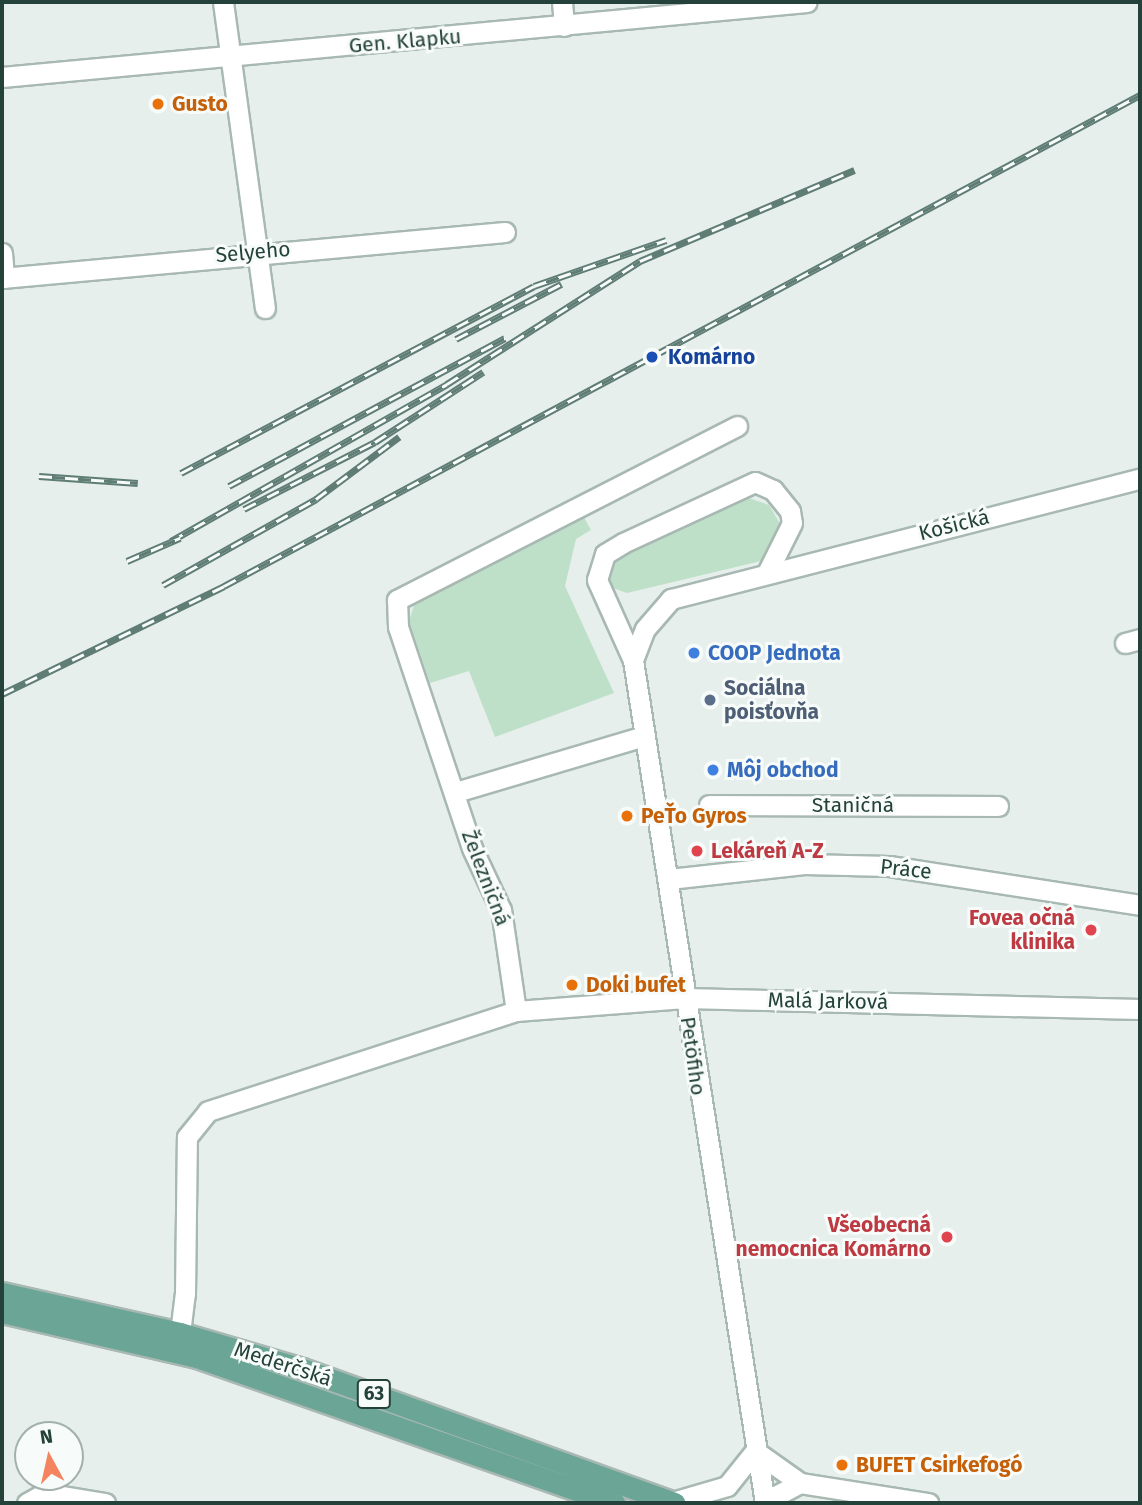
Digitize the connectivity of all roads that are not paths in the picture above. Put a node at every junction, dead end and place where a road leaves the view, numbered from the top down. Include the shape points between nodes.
1 (223, 2) edge
2 (562, 2) edge
3 (807, 2) edge
4 (757, 4) edge
5 (564, 26) junction
6 (231, 56) junction
7 (2, 77) edge
8 (505, 232) dead end
9 (255, 251) junction
10 (2, 253) edge
11 (3, 278) edge
12 (265, 307) dead end
13 (737, 426) dead end
14 (1140, 480) edge
15 (768, 571) junction
16 (633, 660) junction
17 (644, 736) junction
18 (456, 792) junction
19 (709, 805) dead end
20 (998, 806) dead end
21 (669, 879) junction
22 (1140, 905) edge
23 (685, 998) junction
24 (1140, 1009) edge
25 (516, 1011) junction
26 (2, 1293) edge
27 (2, 1312) edge
28 (180, 1333) junction
29 (154, 1345) junction
30 (755, 1451) junction
31 (800, 1483) junction
32 (765, 1502) edge
33 (27, 1503) edge
34 (105, 1503) edge
35 (614, 1503) edge
36 (674, 1503) edge
37 (928, 1503) edge

1 - 6 street
2 - 5 street
3 - 4 street, Gen. Klapku
4 - 5 street, Gen. Klapku
5 - 6 street, Gen. Klapku
6 - 7 street, Gen. Klapku
6 - 9 street
8 - 9 street, Selyeho
9 - 11 street, Selyeho
9 - 12 street
10 - 11 street
13 - 18 street, Železničná via 397,600 398,627
14 - 15 street, Košická
15 - 16 street via 671,599 645,629
15 - 16 street, Petöfiho via 792,523 773,490 755,482 736,487 605,554 597,580
16 - 17 street, Petöfiho
17 - 18 street
17 - 21 street, Petöfiho
18 - 25 street, Železničná via 510,944
19 - 20 street, Staničná
21 - 22 street, Práce via 804,864 889,866
21 - 23 street, Petöfiho
23 - 24 street, Malá Jarková
23 - 25 street, Malá Jarková
23 - 30 street, Petöfiho
25 - 28 street via 208,1111 187,1137
26 - 28 main road, Mederčská / 63
27 - 29 main road, Mederčská / 63
28 - 29 street
28 - 36 main road, Mederčská / 63 via 327,1378
29 - 35 main road, Mederčská / 63
30 - 31 street
30 - 32 street, Petöfiho
30 - 36 street via 727,1486
31 - 32 street
31 - 37 street
33 - 34 street via 45,1493

